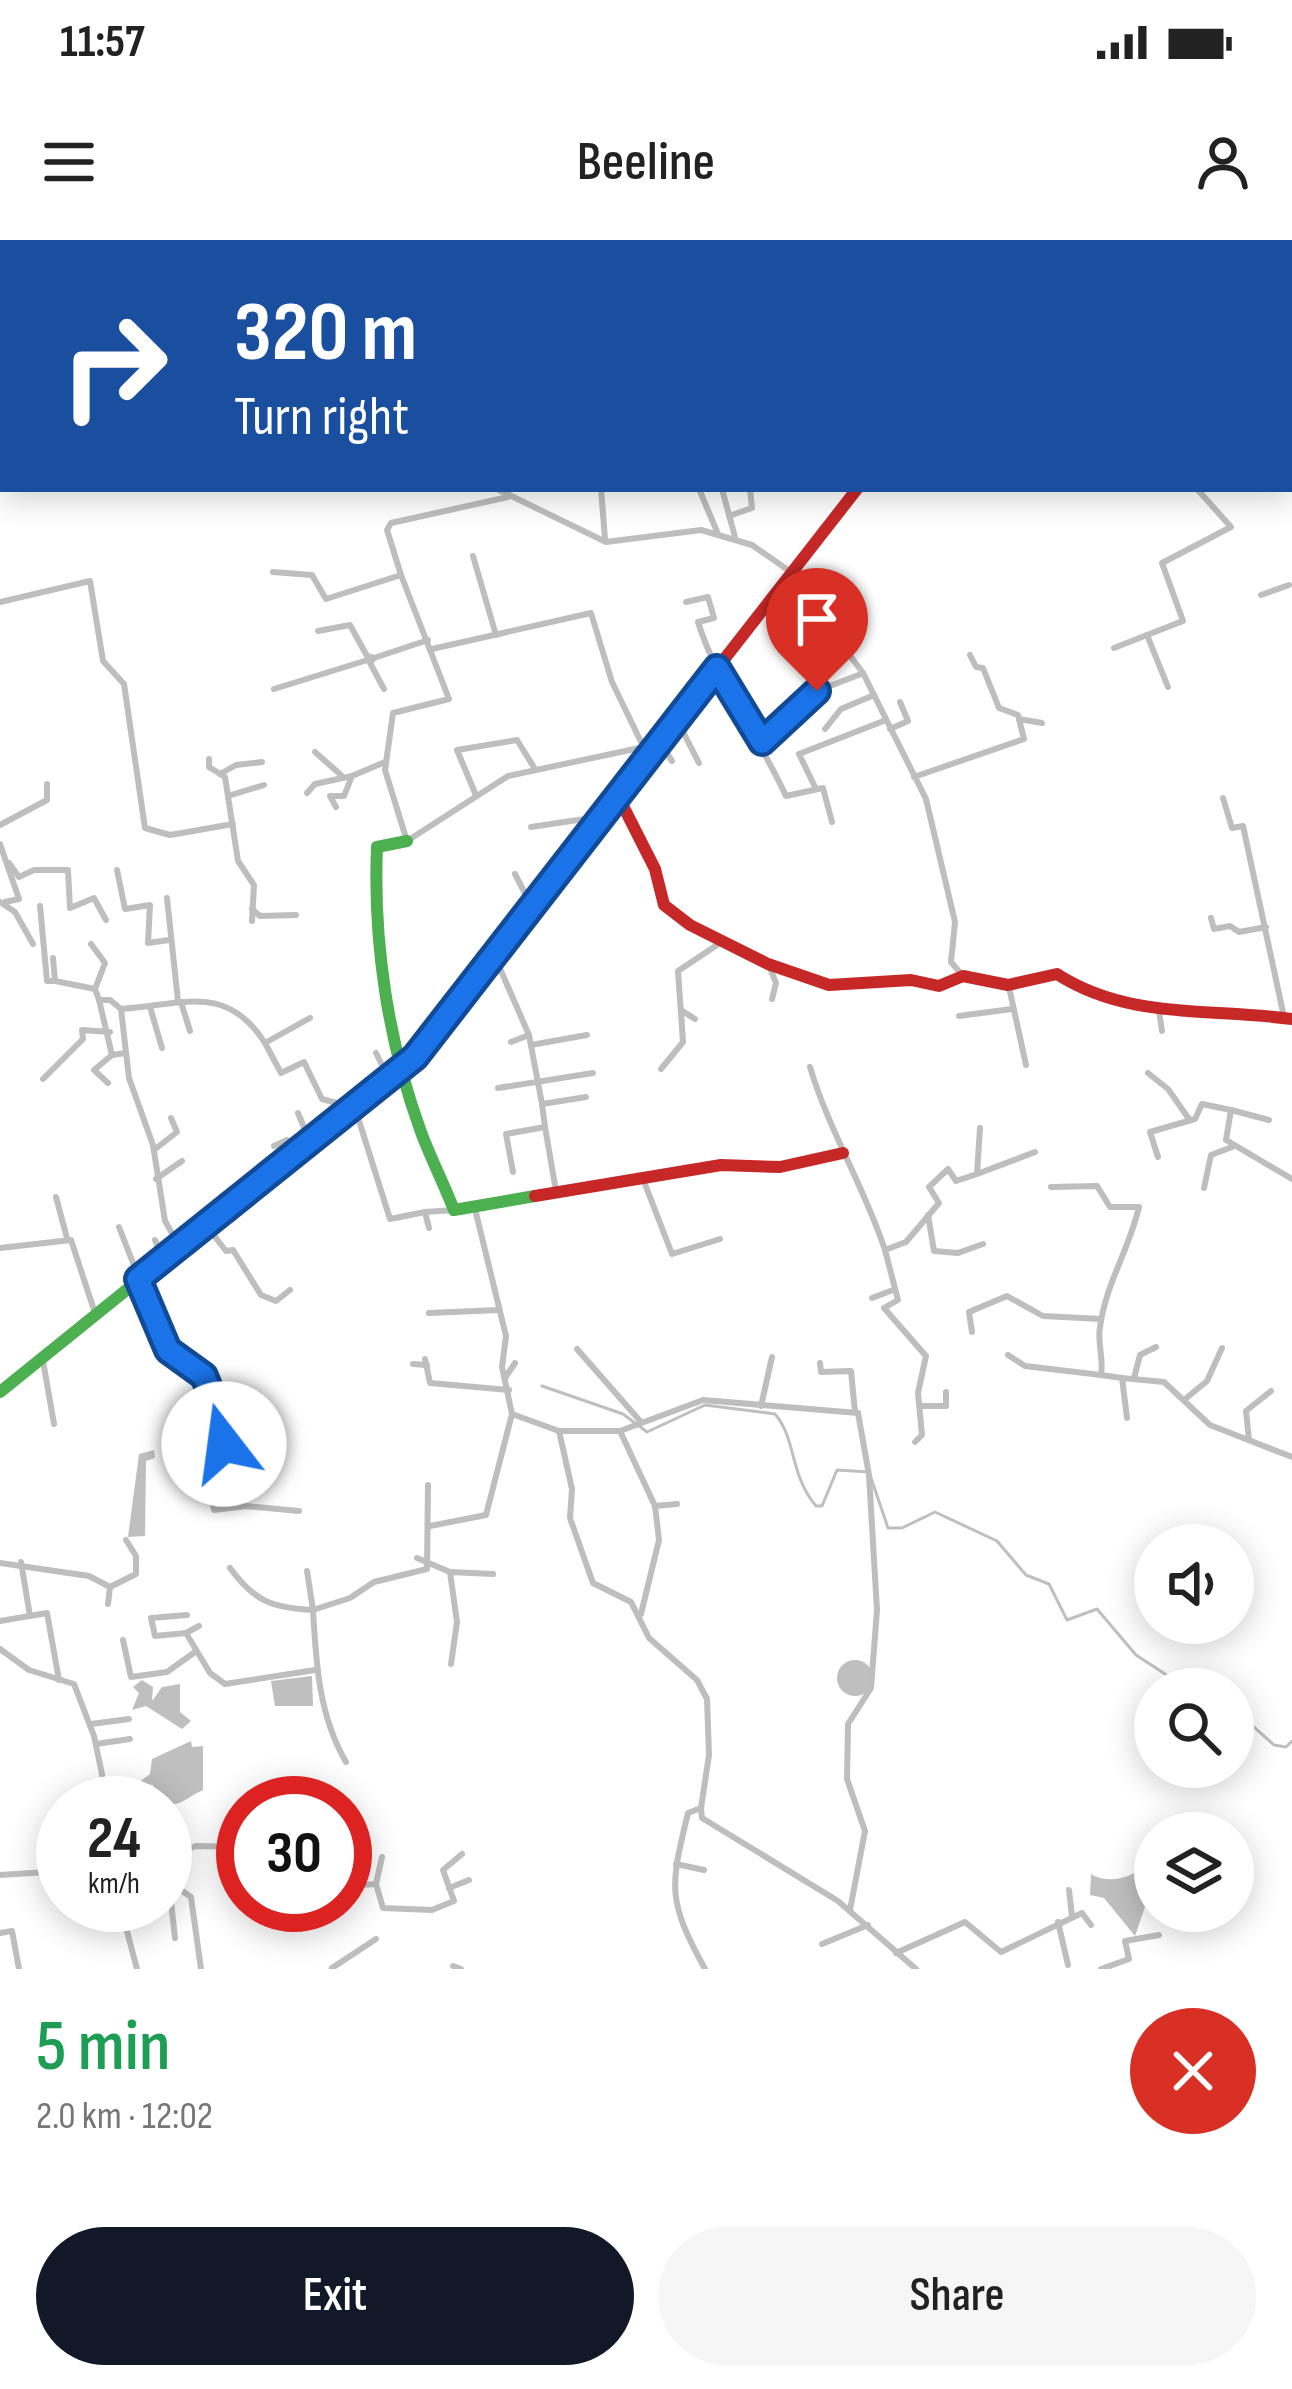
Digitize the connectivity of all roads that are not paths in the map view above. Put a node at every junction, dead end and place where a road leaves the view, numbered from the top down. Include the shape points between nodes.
1 (881, 240) edge
2 (893, 240) edge
3 (503, 492) edge
4 (601, 492) edge
5 (700, 492) edge
6 (723, 492) edge
7 (750, 492) edge
8 (851, 492) edge
9 (1200, 492) edge
10 (511, 496) junction
11 (729, 516) junction
12 (718, 534) junction
13 (734, 537) junction
14 (606, 542) junction
15 (472, 556) dead end
16 (273, 572) dead end
17 (790, 572) junction
18 (401, 575) junction
19 (1289, 585) edge
20 (1262, 595) dead end
21 (773, 597) junction
22 (0, 602) edge
23 (686, 602) dead end
24 (318, 632) dead end
25 (496, 634) junction
26 (1147, 635) junction
27 (428, 640) junction
28 (1114, 648) dead end
29 (432, 649) junction
30 (970, 655) dead end
31 (374, 658) junction
32 (717, 668) junction
33 (863, 674) junction
34 (1168, 687) dead end
35 (274, 689) dead end
36 (384, 689) dead end
37 (874, 694) junction
38 (900, 702) dead end
39 (1019, 718) junction
40 (676, 719) junction
41 (886, 720) junction
42 (1042, 723) dead end
43 (825, 729) dead end
44 (890, 729) junction
45 (762, 742) junction
46 (651, 746) junction
47 (315, 752) dead end
48 (208, 759) dead end
49 (672, 761) dead end
50 (262, 762) dead end
51 (385, 762) junction
52 (699, 763) dead end
53 (535, 769) junction
54 (220, 774) junction
55 (340, 775) junction
56 (352, 776) junction
57 (914, 777) junction
58 (47, 784) dead end
59 (264, 785) dead end
60 (816, 789) junction
61 (308, 793) dead end
62 (475, 793) junction
63 (617, 794) junction
64 (228, 796) junction
65 (1223, 798) dead end
66 (335, 807) dead end
67 (599, 818) junction
68 (832, 822) dead end
69 (233, 824) junction
70 (0, 825) edge
71 (531, 827) dead end
72 (407, 841) junction
73 (0, 844) edge
74 (118, 870) dead end
75 (515, 874) dead end
76 (167, 898) dead end
77 (2, 902) edge
78 (40, 906) dead end
79 (531, 906) junction
80 (252, 909) junction
81 (296, 915) dead end
82 (1211, 918) dead end
83 (252, 921) dead end
84 (1266, 927) junction
85 (169, 940) junction
86 (723, 941) junction
87 (148, 943) junction
88 (33, 944) junction
89 (91, 944) dead end
90 (152, 953) dead end
91 (494, 955) junction
92 (53, 958) dead end
93 (768, 963) junction
94 (963, 976) junction
95 (55, 981) junction
96 (1008, 985) junction
97 (95, 988) junction
98 (772, 999) dead end
99 (99, 1000) junction
100 (179, 1002) junction
101 (1159, 1006) junction
102 (150, 1007) junction
103 (121, 1009) junction
104 (1012, 1009) junction
105 (681, 1010) junction
106 (959, 1016) dead end
107 (310, 1018) dead end
108 (1288, 1018) edge
109 (695, 1019) dead end
110 (190, 1031) dead end
111 (1162, 1031) dead end
112 (110, 1032) junction
113 (587, 1035) dead end
114 (530, 1040) junction
115 (511, 1042) dead end
116 (265, 1043) junction
117 (162, 1048) dead end
118 (126, 1053) junction
119 (376, 1053) dead end
120 (112, 1055) junction
121 (810, 1066) dead end
122 (1026, 1066) dead end
123 (661, 1069) dead end
124 (593, 1073) dead end
125 (1148, 1073) dead end
126 (395, 1074) junction
127 (43, 1079) dead end
128 (108, 1082) dead end
129 (538, 1083) junction
130 (498, 1088) dead end
131 (586, 1097) dead end
132 (542, 1104) junction
133 (355, 1108) junction
134 (1232, 1110) junction
135 (298, 1113) dead end
136 (171, 1118) dead end
137 (1189, 1120) junction
138 (1269, 1120) dead end
139 (545, 1127) junction
140 (980, 1128) dead end
141 (311, 1144) junction
142 (274, 1146) dead end
143 (1232, 1147) junction
144 (154, 1150) junction
145 (843, 1153) junction
146 (1035, 1153) dead end
147 (298, 1155) junction
148 (1158, 1157) dead end
149 (182, 1161) dead end
150 (513, 1172) dead end
151 (977, 1174) junction
152 (156, 1179) junction
153 (644, 1179) junction
154 (1292, 1179) edge
155 (1051, 1187) dead end
156 (1204, 1188) dead end
157 (556, 1191) junction
158 (56, 1197) dead end
159 (475, 1209) junction
160 (454, 1210) junction
161 (425, 1212) junction
162 (928, 1215) junction
163 (209, 1224) junction
164 (119, 1227) dead end
165 (429, 1228) dead end
166 (67, 1238) junction
167 (720, 1238) dead end
168 (155, 1240) dead end
169 (983, 1244) dead end
170 (180, 1246) junction
171 (0, 1248) edge
172 (885, 1250) junction
173 (163, 1259) junction
174 (138, 1279) junction
175 (290, 1290) dead end
176 (893, 1290) junction
177 (872, 1298) dead end
178 (499, 1310) junction
179 (429, 1313) dead end
180 (95, 1314) junction
181 (1101, 1319) junction
182 (972, 1332) dead end
183 (1156, 1347) dead end
184 (1222, 1348) dead end
185 (577, 1349) dead end
186 (1008, 1355) dead end
187 (772, 1357) dead end
188 (43, 1361) junction
189 (515, 1363) dead end
190 (820, 1363) dead end
191 (413, 1364) dead end
192 (1102, 1375) junction
193 (505, 1378) junction
194 (1122, 1378) junction
195 (1134, 1378) junction
196 (509, 1390) junction
197 (1271, 1391) dead end
198 (0, 1392) edge
199 (946, 1392) dead end
200 (1184, 1400) junction
201 (216, 1405) junction
202 (760, 1406) junction
203 (923, 1406) junction
204 (858, 1413) junction
205 (512, 1414) junction
206 (251, 1416) dead end
207 (1127, 1418) dead end
208 (642, 1423) junction
209 (54, 1424) dead end
210 (223, 1429) junction
211 (559, 1431) junction
212 (620, 1431) junction
213 (1249, 1440) junction
214 (915, 1442) dead end
215 (1292, 1457) edge
216 (207, 1458) junction
217 (178, 1463) dead end
218 (428, 1485) dead end
219 (677, 1504) dead end
220 (656, 1506) junction
221 (299, 1511) dead end
222 (430, 1526) junction
223 (126, 1540) dead end
224 (417, 1558) dead end
225 (429, 1561) junction
226 (22, 1562) junction
227 (0, 1563) edge
228 (230, 1568) dead end
229 (307, 1571) dead end
230 (450, 1572) junction
231 (493, 1574) dead end
232 (110, 1587) junction
233 (108, 1604) dead end
234 (313, 1610) junction
235 (641, 1614) junction
236 (187, 1615) dead end
237 (30, 1616) junction
238 (0, 1621) edge
239 (200, 1626) dead end
240 (185, 1634) junction
241 (123, 1640) dead end
242 (0, 1649) edge
243 (195, 1652) junction
244 (4, 1659) edge
245 (451, 1664) dead end
246 (315, 1670) junction
247 (59, 1681) junction
248 (129, 1719) dead end
249 (90, 1725) junction
250 (130, 1739) dead end
251 (96, 1744) junction
252 (346, 1762) dead end
253 (103, 1776) edge
254 (701, 1808) junction
255 (462, 1854) dead end
256 (382, 1858) dead end
257 (676, 1864) junction
258 (704, 1870) dead end
259 (36, 1872) edge
260 (0, 1875) edge
261 (469, 1880) dead end
262 (372, 1883) edge
263 (376, 1883) junction
264 (449, 1888) junction
265 (1069, 1890) dead end
266 (192, 1904) edge
267 (850, 1910) junction
268 (1072, 1917) junction
269 (1058, 1922) junction
270 (869, 1925) junction
271 (1091, 1925) dead end
272 (127, 1932) edge
273 (174, 1932) edge
274 (0, 1933) edge
275 (1159, 1935) dead end
276 (175, 1938) dead end
277 (376, 1940) dead end
278 (822, 1944) dead end
279 (896, 1953) junction
280 (1068, 1965) dead end
281 (137, 1968) edge
282 (19, 1969) edge
283 (124, 1969) edge
284 (202, 1969) edge
285 (331, 1969) edge
286 (705, 1969) edge
287 (916, 1969) edge
288 (1101, 1969) edge

1 - 2 street
3 - 10 street
4 - 14 street
5 - 12 street
6 - 11 street
7 - 11 street via 752,508
8 - 17 main road
9 - 26 street via 1231,527 1162,562 1183,621
10 - 14 street
10 - 18 street via 391,523
11 - 13 street
12 - 13 street
12 - 14 street
13 - 17 street
15 - 25 street
16 - 18 street via 312,575 326,599
17 - 21 main road
18 - 27 street
19 - 20 street
21 - 32 main road
21 - 33 street via 779,622 794,633 834,634
22 - 69 street via 89,581 103,661 124,684 145,828 170,836
23 - 32 street via 707,597 714,618 698,622
24 - 31 street via 350,625
25 - 29 street
25 - 46 street via 591,613 612,682
26 - 28 street
26 - 34 street
27 - 29 street
27 - 31 street
29 - 51 street via 449,699 395,710
30 - 39 street via 999,708
31 - 35 street
31 - 36 street
32 - 40 main road
32 - 45 street
33 - 37 street
33 - 45 street via 817,691
37 - 41 street
37 - 43 street via 841,709
38 - 44 street via 908,722
39 - 42 street
39 - 57 street via 1024,739
40 - 46 main road
40 - 52 street
41 - 44 street
41 - 60 street via 799,754
44 - 57 street
45 - 60 street via 786,796
46 - 49 street
46 - 53 street
46 - 63 main road
47 - 55 street
48 - 54 street
50 - 54 street
51 - 56 street
51 - 72 street
53 - 62 street
53 - 62 street via 518,740 457,750
54 - 64 street
55 - 56 street
55 - 61 street
56 - 66 street via 344,796 330,796
57 - 94 street via 942,854 955,922 951,962
58 - 70 street via 47,800
59 - 64 street
60 - 68 street via 823,788
62 - 72 street
63 - 67 main road
63 - 86 main road via 663,904 677,920
64 - 69 street
65 - 84 street via 1232,828 1243,826
67 - 71 street
67 - 79 main road
69 - 80 street via 238,861 254,885
72 - 126 main road via 377,847 374,893
73 - 77 street via 19,899
74 - 87 street via 125,908 150,905
75 - 79 street
76 - 85 street
77 - 88 street
78 - 88 street
79 - 91 main road
80 - 81 street
80 - 83 street
82 - 84 street via 1214,929
84 - 108 street
85 - 87 street
85 - 100 street
86 - 93 main road
86 - 105 street via 678,971
87 - 90 street
88 - 95 street via 47,981
89 - 97 street via 105,963
91 - 114 street
91 - 126 main road
92 - 95 street
93 - 94 main road via 828,985 912,976 939,986
93 - 98 street
94 - 96 main road
95 - 97 street
96 - 101 main road via 1057,974 1096,998
96 - 104 street
97 - 99 street
99 - 103 street
99 - 112 street
100 - 102 street
100 - 110 street
100 - 116 street via 219,1000 251,1021
101 - 108 main road
101 - 111 street
102 - 103 street
102 - 117 street
103 - 118 street
104 - 106 street
104 - 122 street
105 - 109 street
105 - 123 street via 683,1042
107 - 116 street
112 - 120 street
112 - 127 street via 82,1030 83,1039
113 - 114 street
114 - 115 street
114 - 129 street
116 - 133 street via 281,1072 304,1062 322,1099
118 - 120 street
118 - 144 street
119 - 126 street
120 - 128 street via 94,1070
121 - 145 street
124 - 129 street
125 - 137 street
126 - 133 main road
126 - 160 main road
129 - 130 street
129 - 132 street
131 - 132 street
132 - 139 street
133 - 141 main road
133 - 161 street via 390,1219
134 - 137 street via 1202,1103
134 - 138 street
134 - 143 street
135 - 141 street
136 - 144 street via 177,1132
137 - 148 street via 1150,1132
139 - 150 street via 506,1134
139 - 157 street
140 - 151 street
141 - 147 main road
142 - 147 street via 287,1140
143 - 154 street
143 - 156 street via 1211,1155
144 - 152 street
145 - 153 main road
145 - 172 street via 864,1185
146 - 151 street
147 - 163 main road
149 - 152 street
151 - 162 street via 956,1181 948,1169 929,1187 939,1203
152 - 170 street
153 - 157 main road
153 - 167 street via 672,1254
155 - 181 street via 1097,1186 1110,1207 1139,1207
157 - 159 main road
158 - 166 street
159 - 160 main road
159 - 178 street
160 - 161 street
161 - 165 street
162 - 169 street via 934,1251
162 - 172 street via 906,1242
163 - 170 main road
163 - 175 street via 261,1295 276,1301
164 - 174 street
166 - 171 street
166 - 180 street
168 - 173 street
170 - 173 main road
172 - 176 street
173 - 174 main road
174 - 180 main road
174 - 201 street via 164,1345 195,1365
176 - 177 street
176 - 203 street via 898,1300 884,1308 926,1356
178 - 179 street
178 - 193 street
180 - 188 main road
181 - 182 street via 1043,1316 1006,1297 969,1312
181 - 192 street
183 - 195 street via 1140,1355
184 - 200 street via 1208,1381
185 - 208 street
186 - 192 street via 1025,1366
187 - 202 street
188 - 198 main road
188 - 209 street
189 - 193 street
190 - 204 street via 821,1372 851,1371 850,1410
191 - 196 street via 426,1362 428,1386
192 - 194 street
193 - 196 street
194 - 195 street
194 - 207 street
195 - 200 street via 1164,1382
196 - 205 street
197 - 213 street via 1246,1411
199 - 203 street via 946,1406
200 - 213 street via 1210,1425
201 - 210 street
201 - 216 street via 189,1412
202 - 204 street
202 - 208 street via 703,1400
203 - 214 street
204 - 267 street via 877,1610 871,1688 848,1724 847,1779 866,1831
205 - 211 street
205 - 222 street via 486,1515
206 - 210 street
208 - 212 street
210 - 216 street via 224,1449
211 - 212 street
211 - 235 street via 570,1518 593,1583
212 - 220 street
213 - 215 street
216 - 217 street
216 - 221 street via 214,1510
218 - 222 street
219 - 220 street
220 - 235 street via 658,1540
222 - 225 street
223 - 232 street via 136,1574
224 - 225 street
225 - 230 street
225 - 234 street via 428,1569
226 - 227 street
226 - 232 street
226 - 237 street
228 - 234 street via 250,1597
229 - 234 street
230 - 231 street
230 - 245 street via 457,1622
232 - 233 street
234 - 246 street
235 - 254 street via 649,1638 707,1699
236 - 240 street via 151,1618 155,1636
237 - 238 street
237 - 247 street via 47,1613
239 - 240 street
240 - 243 street
241 - 243 street via 131,1677 167,1672
242 - 244 street
243 - 246 street via 225,1684
244 - 247 street
246 - 252 street
247 - 249 street via 74,1684
248 - 249 street
249 - 251 street
250 - 251 street
251 - 253 street
254 - 257 street via 688,1813
254 - 267 street via 702,1818
255 - 264 street via 443,1870
256 - 263 street
257 - 258 street
257 - 286 street via 671,1884 682,1925
259 - 260 street
261 - 264 street
262 - 263 street
263 - 264 street via 383,1908 432,1910 454,1901
265 - 268 street
266 - 284 street
267 - 270 street
268 - 269 street
268 - 271 street via 1082,1913
269 - 279 street via 1001,1952 964,1922
269 - 280 street
270 - 278 street
270 - 279 street
272 - 281 street
273 - 276 street
274 - 282 street via 12,1931
275 - 288 street via 1125,1941 1129,1959
277 - 285 street
279 - 287 street
281 - 283 street

